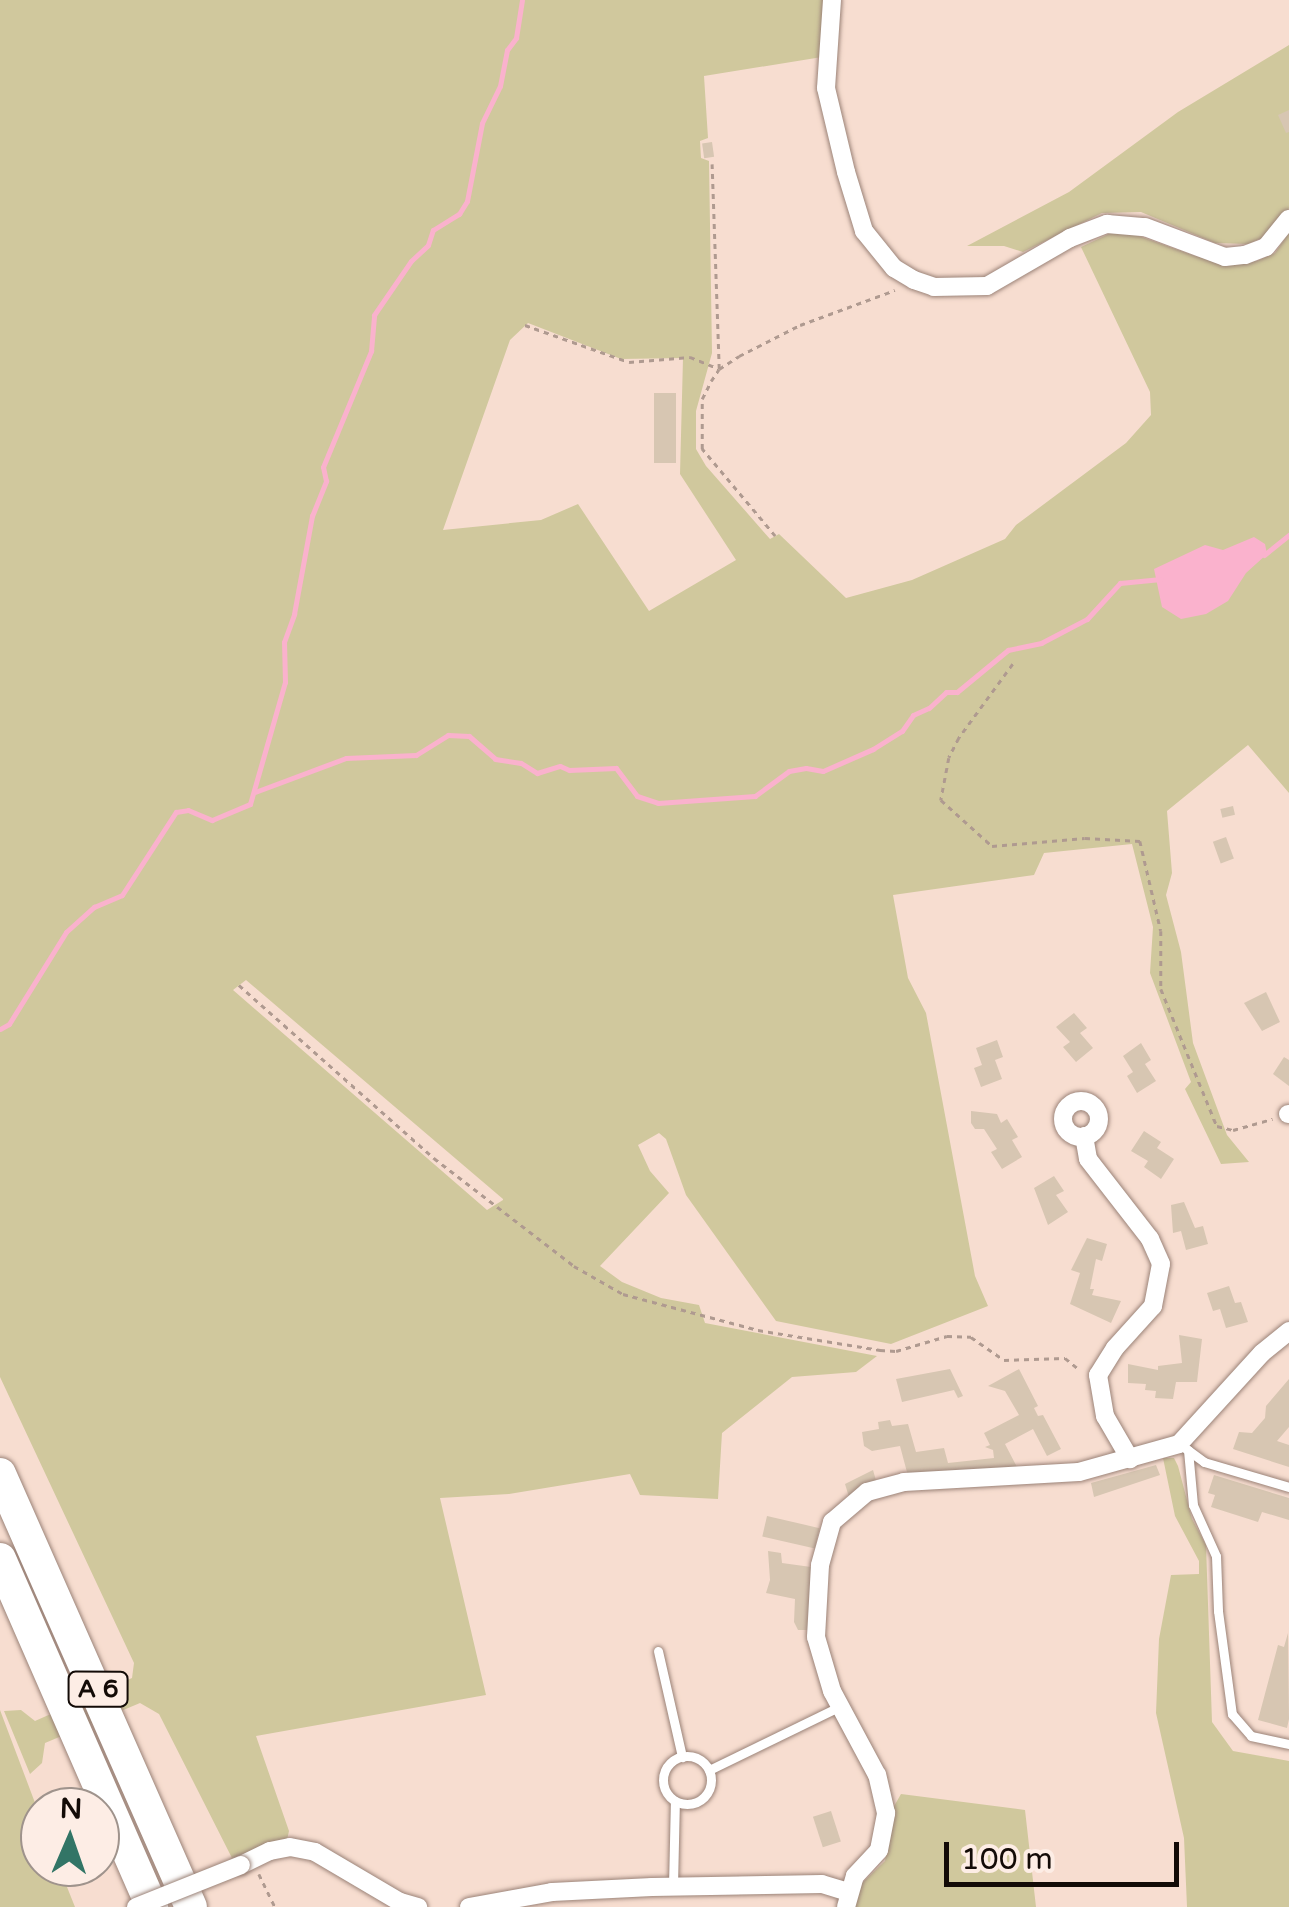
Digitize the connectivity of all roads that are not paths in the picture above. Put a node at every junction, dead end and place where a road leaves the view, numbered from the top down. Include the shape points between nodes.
1 (832, 0) edge
2 (1289, 219) edge
3 (1084, 1136) dead end
4 (1289, 1331) edge
5 (1184, 1447) junction
6 (1130, 1460) junction
7 (0, 1474) edge
8 (1289, 1488) edge
9 (0, 1558) edge
10 (658, 1651) dead end
11 (841, 1706) junction
12 (1289, 1744) edge
13 (682, 1757) junction
14 (708, 1770) junction
15 (675, 1800) junction
16 (673, 1886) junction
17 (847, 1900) edge
18 (136, 1907) edge
19 (152, 1907) edge
20 (191, 1907) edge
21 (418, 1907) edge
22 (469, 1907) edge

1 - 2 street via 826,88 846,172 864,231 876,250 914,280 934,287 987,286 1107,224 1145,227 1225,257 1244,255 1266,247
3 - 6 street via 1088,1159 1150,1239 1161,1264 1153,1306 1115,1348 1098,1381 1105,1416
4 - 5 street
5 - 6 street
5 - 8 lane via 1204,1462
5 - 12 lane via 1193,1505 1216,1556 1232,1714 1250,1736
6 - 11 street via 1079,1472 904,1482 866,1492 832,1522 820,1565 816,1636
7 - 20 highway, A 6
9 - 19 highway, A 6
10 - 13 lane
11 - 14 lane
11 - 17 street via 877,1776 886,1813 879,1850 855,1876
13 - 14 lane via 698,1759
13 - 15 lane via 668,1765 662,1780
14 - 15 lane via 710,1785 702,1798 689,1804
15 - 16 lane
16 - 17 street via 822,1884
16 - 22 street via 552,1892
18 - 21 street, bridge via 290,1848 315,1852

